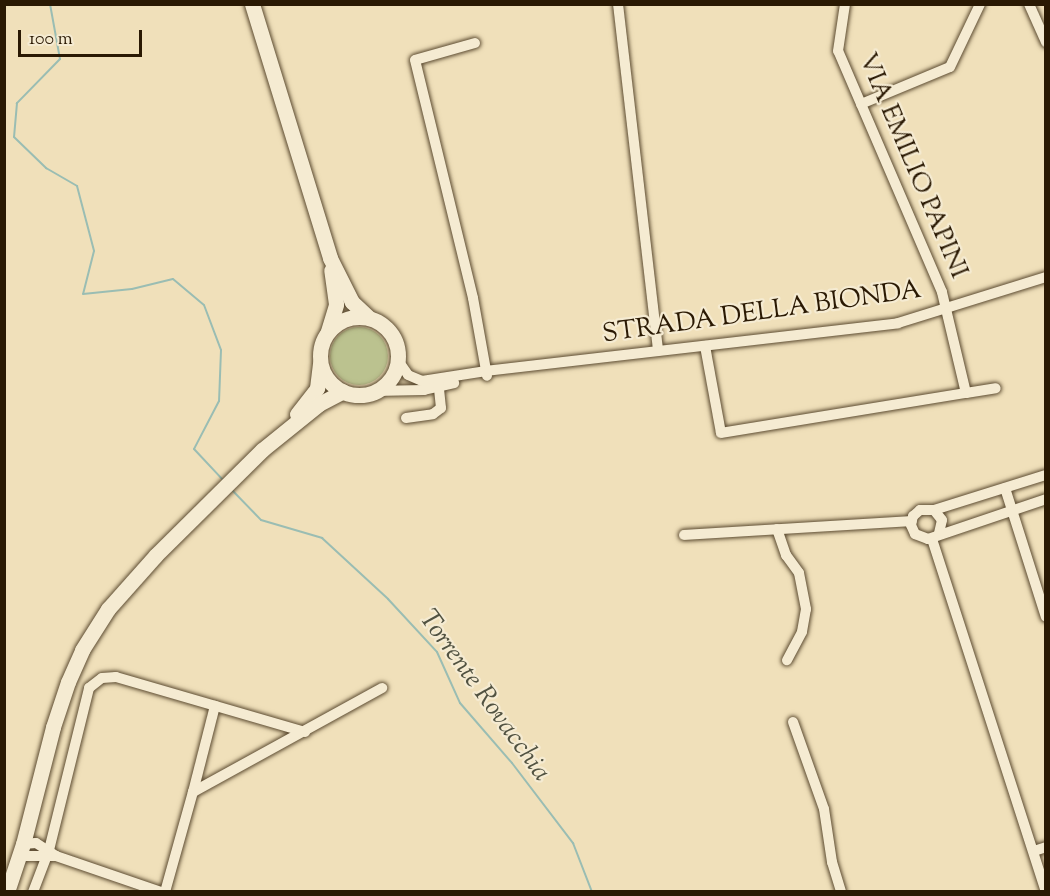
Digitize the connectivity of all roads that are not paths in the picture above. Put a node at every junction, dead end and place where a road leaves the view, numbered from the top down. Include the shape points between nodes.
1 (252, 4) edge
2 (618, 4) edge
3 (845, 4) edge
4 (980, 4) edge
5 (1029, 4) edge
6 (1046, 42) edge
7 (475, 43) dead end
8 (861, 104) junction
9 (330, 258) junction
10 (1046, 278) edge
11 (948, 309) junction
12 (369, 318) junction
13 (328, 332) junction
14 (705, 345) junction
15 (658, 351) junction
16 (397, 359) junction
17 (320, 361) junction
18 (487, 373) junction
19 (439, 382) junction
20 (996, 388) dead end
21 (374, 391) junction
22 (344, 392) junction
23 (966, 393) junction
24 (406, 418) dead end
25 (285, 430) junction
26 (1046, 475) edge
27 (1005, 488) junction
28 (1046, 499) edge
29 (1011, 509) junction
30 (934, 510) junction
31 (912, 521) junction
32 (777, 529) junction
33 (684, 535) dead end
34 (936, 536) junction
35 (1046, 617) edge
36 (787, 660) dead end
37 (382, 688) dead end
38 (215, 706) junction
39 (793, 722) dead end
40 (305, 732) junction
41 (193, 792) junction
42 (36, 795) junction
43 (39, 844) junction
44 (1046, 847) edge
45 (21, 850) junction
46 (1034, 851) junction
47 (51, 854) junction
48 (7, 891) edge
49 (33, 891) edge
50 (163, 891) edge
51 (841, 891) edge
52 (1046, 891) edge

1 - 9 street
2 - 15 street
3 - 8 street, VIA EMILIO PAPINI via 838,51
4 - 8 street via 950,67
5 - 6 street
7 - 18 street via 415,60
8 - 11 street, VIA EMILIO PAPINI
9 - 12 street via 352,302
9 - 13 street via 336,304
10 - 11 street, STRADA DELLA BIONDA
11 - 14 street, STRADA DELLA BIONDA via 898,323
11 - 23 street, VIA EMILIO PAPINI
12 - 13 street via 346,319
12 - 16 street via 387,329 397,349
13 - 17 street via 320,349
14 - 15 street, STRADA DELLA BIONDA
14 - 23 street via 721,433
15 - 18 street, STRADA DELLA BIONDA
16 - 19 street, STRADA DELLA BIONDA via 401,369 413,379
16 - 21 street via 390,378
17 - 22 street via 324,374
17 - 25 street via 316,388
18 - 19 street, STRADA DELLA BIONDA
19 - 21 street, STRADA DELLA BIONDA via 424,390
19 - 24 street via 439,410
20 - 23 street
21 - 22 street
22 - 25 street via 319,404
25 - 42 street via 211,500 108,609 82,650 53,727
26 - 27 street
27 - 29 street
27 - 30 street
28 - 29 street
29 - 34 street
29 - 35 street
30 - 31 street via 920,510
30 - 34 street via 942,520
31 - 32 street
31 - 34 street via 915,534 923,539
32 - 33 street
32 - 36 street via 786,555 799,573 806,609 802,632
34 - 46 street
37 - 40 street
38 - 40 street
38 - 41 street
38 - 47 street via 116,677 102,678 89,688
39 - 51 street via 824,809
40 - 41 street
41 - 50 street
42 - 43 street via 39,805 33,832
42 - 45 street
43 - 45 street
43 - 47 street
44 - 46 street
45 - 47 street
45 - 48 street
46 - 52 street
47 - 49 street
47 - 50 street

